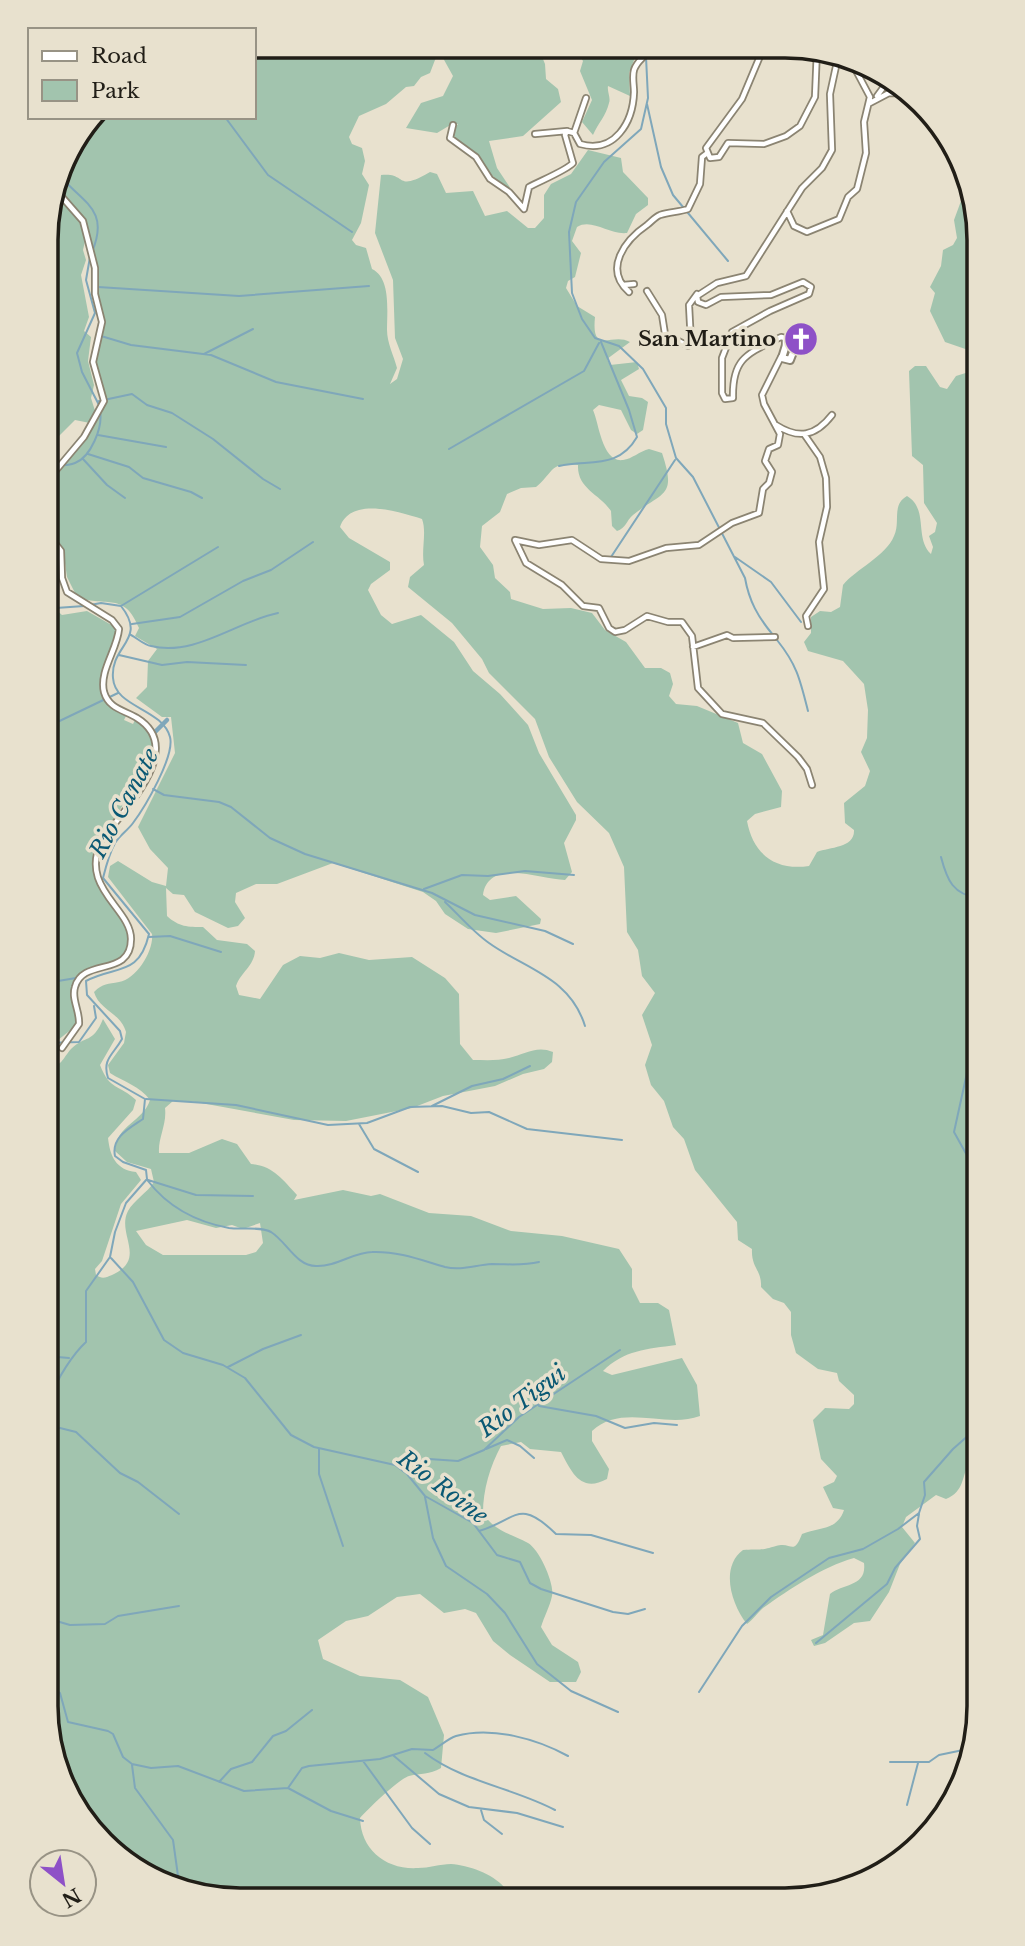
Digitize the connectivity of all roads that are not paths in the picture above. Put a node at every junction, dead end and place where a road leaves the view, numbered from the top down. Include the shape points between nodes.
1 (643, 58) edge
2 (759, 58) edge
3 (817, 60) edge
4 (835, 65) edge
5 (858, 73) edge
6 (884, 87) edge
7 (893, 93) edge
8 (877, 97) junction
9 (586, 98) dead end
10 (868, 105) junction
11 (453, 125) dead end
12 (567, 131) junction
13 (574, 132) junction
14 (535, 134) dead end
15 (706, 154) junction
16 (63, 198) edge
17 (787, 211) junction
18 (634, 284) dead end
19 (622, 285) junction
20 (647, 290) dead end
21 (629, 292) dead end
22 (698, 294) junction
23 (832, 415) dead end
24 (776, 425) junction
25 (804, 435) junction
26 (58, 467) edge
27 (58, 547) edge
28 (808, 626) dead end
29 (775, 637) dead end
30 (693, 647) junction
31 (812, 785) dead end
32 (62, 1048) dead end

1 - 13 street via 633,74 630,117 623,131 610,142 593,146 580,144
2 - 15 street via 742,99 706,147
3 - 15 street via 815,97 800,126 771,142 755,146 730,142 717,158
4 - 17 street via 830,94 832,150
5 - 10 street via 870,97
6 - 8 street
7 - 8 street
8 - 10 street
9 - 13 street
10 - 17 street via 866,153 857,189 839,219 805,232 794,226
11 - 12 street via 450,138 476,156 490,178 524,209 529,187 573,163
12 - 13 street
12 - 14 street
15 - 19 street via 700,184 688,209 656,217 636,231 620,254 617,267
16 - 26 street via 83,220 95,268 102,322 93,362 104,397 93,424
17 - 22 street via 746,276 716,283
18 - 19 street
19 - 21 street
20 - 22 street via 663,318 665,334 685,346 690,345 689,305
22 - 24 street via 697,301 704,306 725,296 771,295 803,282 811,287 808,294 732,332 725,344 725,399 733,398 732,376 740,363 777,339 785,342 762,395
23 - 25 street
24 - 25 street via 789,435
24 - 30 street via 780,438 767,455 765,464 772,472 759,513 732,523 699,545 666,548 629,561 601,559 572,540 539,545 515,539 526,562 562,585 583,606 599,608 615,632 648,616 682,622 692,636
25 - 28 street via 820,457 828,499 819,542 824,589 806,616
27 - 32 street via 64,586 119,629 103,680 107,698 118,710 143,722 158,750 155,766 99,847 98,878 131,940 122,961 87,972 78,980 74,995 80,1021
29 - 30 street via 733,639 727,635
30 - 31 street via 698,688 719,712 763,723 798,757

